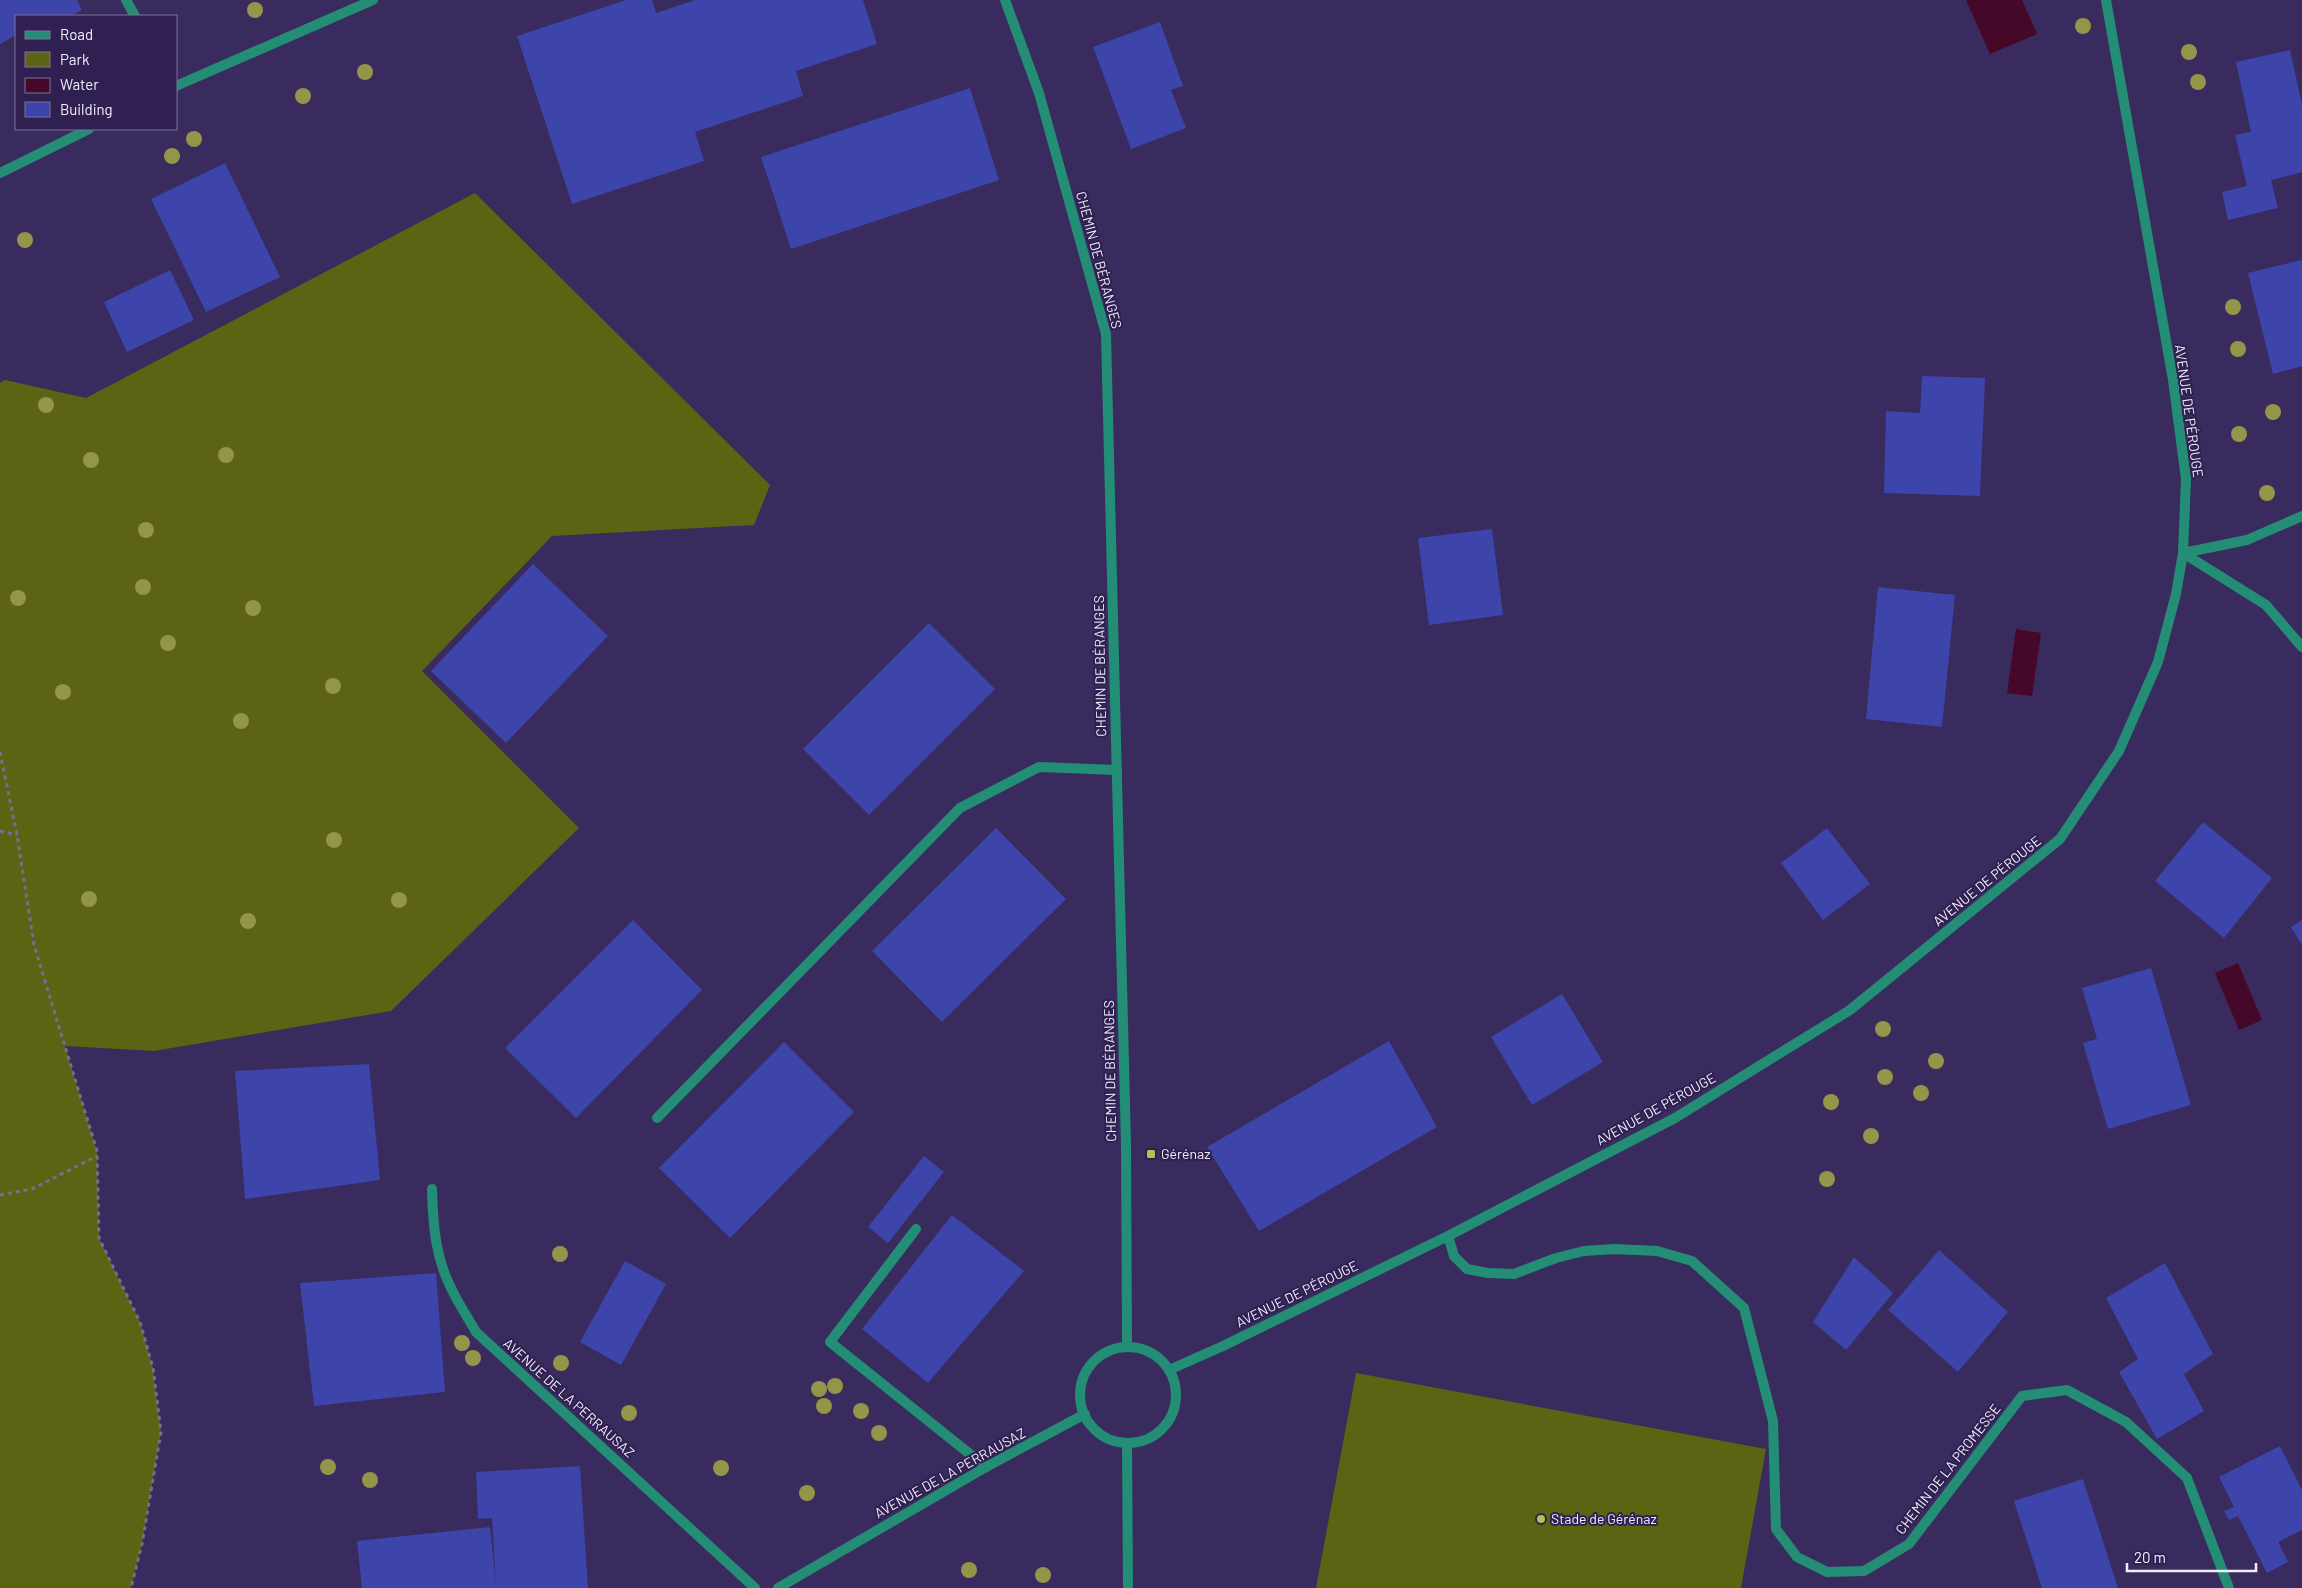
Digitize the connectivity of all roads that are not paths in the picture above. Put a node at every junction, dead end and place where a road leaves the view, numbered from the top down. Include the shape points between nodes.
1 (126, 0) edge
2 (1005, 0) edge
3 (2106, 0) edge
4 (367, 1) edge
5 (134, 15) edge
6 (178, 85) edge
7 (87, 130) edge
8 (0, 173) edge
9 (2302, 516) edge
10 (2183, 553) junction
11 (2302, 647) edge
12 (1117, 770) junction
13 (657, 1118) dead end
14 (432, 1189) dead end
15 (916, 1229) dead end
16 (1448, 1236) junction
17 (1127, 1346) junction
18 (1169, 1370) junction
19 (1085, 1414) junction
20 (1127, 1443) junction
21 (986, 1466) junction
22 (755, 1588) edge
23 (778, 1588) edge
24 (1128, 1588) edge
25 (2229, 1588) edge

1 - 5 street
2 - 12 street, CHEMIN DE BÉRANGES via 1039,93 1106,334
3 - 10 street, AVENUE DE PÉROUGE via 2173,380 2186,479
4 - 6 street
7 - 8 street
9 - 10 street via 2248,540
10 - 11 street via 2266,605
10 - 16 street, AVENUE DE PÉROUGE via 2158,662 2119,752 2060,839 1850,1010 1675,1118
12 - 13 street via 1039,767 960,808
12 - 17 street, CHEMIN DE BÉRANGES via 1127,1195
14 - 22 street, AVENUE DE LA PERRAUSAZ via 437,1249 450,1288 476,1332
15 - 21 street via 830,1342
16 - 18 street, AVENUE DE PÉROUGE
16 - 25 street, CHEMIN DE LA PROMESSE via 1454,1256 1466,1268 1488,1273 1514,1274 1556,1258 1584,1251 1614,1249 1657,1251 1692,1261 1744,1308 1773,1421 1776,1529 1797,1557 1827,1572 1864,1571 1909,1544 2022,1396 2066,1390 2126,1422 2187,1478
17 - 18 street via 1152,1353
17 - 19 street via 1105,1353 1088,1369 1080,1399
18 - 20 street via 1175,1383 1176,1398 1169,1419 1155,1435
19 - 20 street via 1101,1434
19 - 21 street, AVENUE DE LA PERRAUSAZ
20 - 24 street
21 - 23 street, AVENUE DE LA PERRAUSAZ

